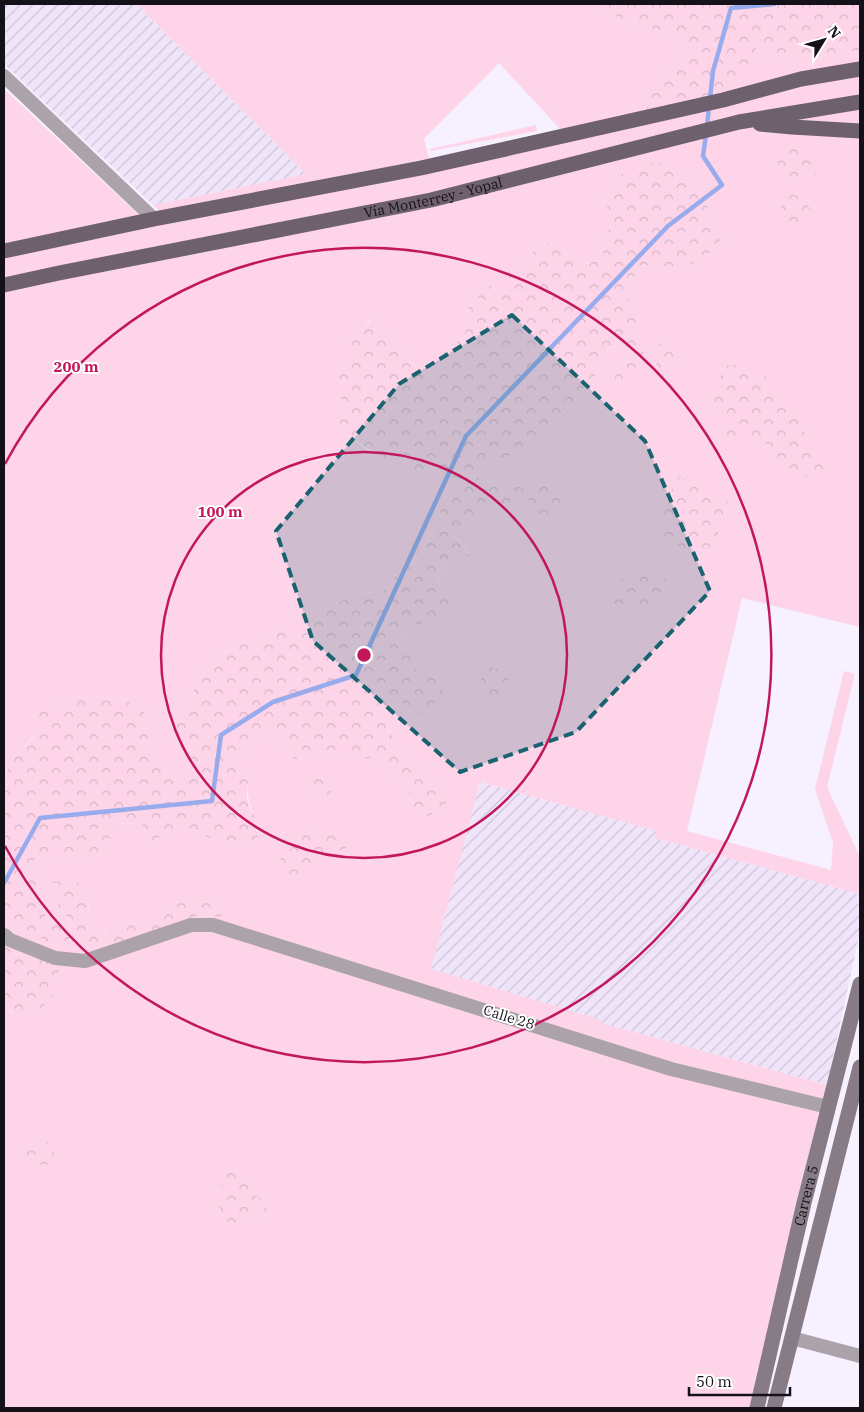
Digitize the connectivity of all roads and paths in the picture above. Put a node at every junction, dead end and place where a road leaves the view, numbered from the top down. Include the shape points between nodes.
1 (860, 69) edge
2 (4, 76) edge
3 (860, 102) edge
4 (732, 124) junction
5 (860, 131) edge
6 (154, 220) junction
7 (4, 251) edge
8 (4, 285) edge
9 (4, 935) edge
10 (860, 984) edge
11 (860, 1067) edge
12 (856, 1103) edge
13 (828, 1106) junction
14 (792, 1338) junction
15 (860, 1356) edge
16 (757, 1408) edge
17 (774, 1408) edge

1 - 6 main road via 800,79 723,100 421,168
2 - 6 street
3 - 4 main road, Vía Monterrey - Yopal
4 - 5 main road
4 - 8 main road, Vía Monterrey - Yopal via 431,200
6 - 7 main road
9 - 13 street, Calle 28 via 55,958 85,961 191,925 213,925 672,1069
10 - 13 main road, Carrera 5
11 - 12 main road, Carrera 5
12 - 14 main road, Carrera 5
13 - 16 main road, Carrera 5
14 - 15 street
14 - 17 main road, Carrera 5

